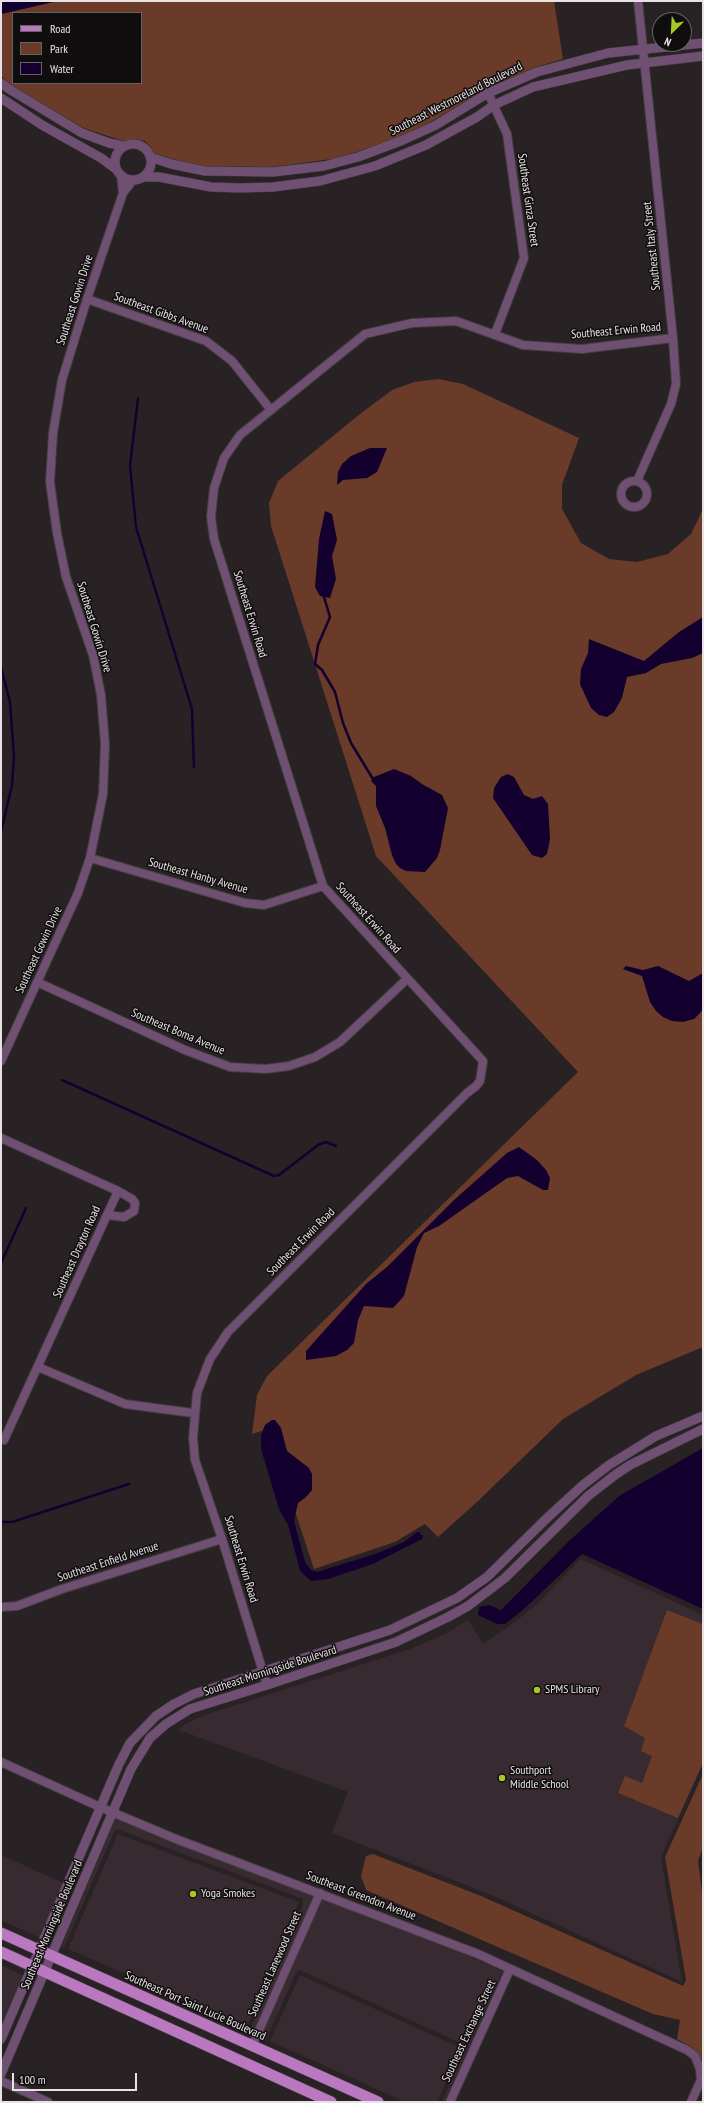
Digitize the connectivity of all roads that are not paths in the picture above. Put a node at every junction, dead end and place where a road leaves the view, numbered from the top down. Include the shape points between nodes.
1 (638, 1) edge
2 (703, 43) edge
3 (643, 49) junction
4 (703, 56) edge
5 (644, 62) junction
6 (1, 83) edge
7 (488, 93) junction
8 (1, 98) edge
9 (494, 105) junction
10 (123, 146) junction
11 (377, 150) junction
12 (150, 157) junction
13 (383, 163) junction
14 (118, 172) junction
15 (251, 173) junction
16 (143, 177) junction
17 (133, 180) junction
18 (251, 188) junction
19 (123, 193) junction
20 (87, 299) junction
21 (495, 334) junction
22 (673, 338) junction
23 (271, 410) junction
24 (637, 481) dead end
25 (90, 858) junction
26 (322, 886) junction
27 (407, 979) junction
28 (37, 982) junction
29 (1, 1061) edge
30 (1, 1138) edge
31 (118, 1191) junction
32 (107, 1215) junction
33 (38, 1367) junction
34 (193, 1413) junction
35 (703, 1416) edge
36 (703, 1429) edge
37 (4, 1440) dead end
38 (609, 1465) junction
39 (615, 1475) junction
40 (222, 1539) junction
41 (505, 1560) junction
42 (515, 1569) junction
43 (1, 1607) edge
44 (390, 1630) junction
45 (396, 1642) junction
46 (263, 1670) junction
47 (267, 1686) junction
48 (1, 1762) edge
49 (100, 1807) junction
50 (112, 1812) junction
51 (320, 1893) junction
52 (1, 1933) edge
53 (40, 1951) junction
54 (1, 1952) edge
55 (53, 1956) junction
56 (33, 1967) junction
57 (510, 1969) junction
58 (45, 1973) junction
59 (1, 2039) edge
60 (252, 2046) junction
61 (1, 2074) edge
62 (1, 2081) edge
63 (48, 2102) edge
64 (331, 2102) edge
65 (378, 2102) edge
66 (450, 2102) edge
67 (691, 2102) edge

1 - 3 street, Southeast Italy Street
2 - 3 street, Southeast Westmoreland Boulevard
3 - 5 street, Southeast Italy Street
3 - 7 street, Southeast Westmoreland Boulevard via 608,53 557,65
4 - 5 street, Southeast Westmoreland Boulevard
5 - 9 street, Southeast Westmoreland Boulevard via 533,87
5 - 22 street, Southeast Italy Street
6 - 10 street via 82,132
7 - 9 street, Southeast Ginza Street
7 - 11 street, Southeast Westmoreland Boulevard via 436,124
8 - 14 street via 42,125 101,158
9 - 13 street, Southeast Westmoreland Boulevard via 426,145
9 - 21 street, Southeast Ginza Street via 507,134 524,258
10 - 12 street via 139,145
10 - 14 street via 115,159
11 - 13 street
11 - 15 street, Southeast Westmoreland Boulevard via 324,166
12 - 15 street, Southeast Westmoreland Boulevard via 204,171
12 - 16 street via 150,168
13 - 18 street, Southeast Westmoreland Boulevard via 320,181
14 - 17 street
14 - 19 street, Southeast Gowin Drive
15 - 18 street
16 - 17 street
16 - 18 street, Southeast Westmoreland Boulevard via 159,177 211,187
17 - 19 street, Southeast Gowin Drive
19 - 20 street, Southeast Gowin Drive
20 - 23 street, Southeast Gibbs Avenue via 206,341 232,361
20 - 25 street, Southeast Gowin Drive via 62,380 53,433 50,482 66,577 93,655 102,695 105,744 103,794
21 - 22 street, Southeast Erwin Road via 523,344 582,349
21 - 23 street, Southeast Erwin Road via 456,321 412,323 365,334
22 - 24 street, Southeast Italy Street via 676,384 671,404
23 - 26 street, Southeast Erwin Road via 240,435 224,458 214,488 211,517 214,539
25 - 26 street, Southeast Hanby Avenue via 245,903 264,905
25 - 28 street, Southeast Gowin Drive via 78,893
26 - 27 street, Southeast Erwin Road
27 - 28 street, Southeast Boma Avenue via 340,1042 315,1057 289,1066 266,1069 230,1067 185,1050
27 - 34 street, Southeast Erwin Road via 483,1061 480,1081 228,1332 210,1359 197,1393
28 - 29 street, Southeast Gowin Drive
30 - 31 street
31 - 32 street, Southeast Drayton Road
31 - 32 street via 132,1200 134,1211 124,1217
32 - 33 street, Southeast Drayton Road
33 - 34 street via 125,1404
33 - 37 street, Southeast Drayton Road
34 - 40 street, Southeast Erwin Road via 192,1438 195,1460
35 - 38 street, Southeast Morningside Boulevard via 656,1436
36 - 39 street, Southeast Morningside Boulevard
38 - 39 street
38 - 41 street, Southeast Morningside Boulevard via 583,1485
39 - 42 street, Southeast Morningside Boulevard via 588,1496
40 - 43 street, Southeast Enfield Avenue via 62,1589 17,1606
40 - 46 street, Southeast Erwin Road
41 - 42 street
41 - 44 street, Southeast Morningside Boulevard via 487,1577 457,1598
42 - 45 street, Southeast Morningside Boulevard via 468,1606
44 - 45 street
44 - 46 street, Southeast Morningside Boulevard
45 - 47 street, Southeast Morningside Boulevard
46 - 47 street, Southeast Erwin Road
46 - 49 street, Southeast Morningside Boulevard via 194,1694 156,1716 130,1744
47 - 50 street, Southeast Morningside Boulevard via 190,1709 166,1724 150,1738 140,1752
48 - 49 street, Southeast Greendon Avenue
49 - 50 street, Southeast Greendon Avenue
49 - 53 street, Southeast Morningside Boulevard
50 - 51 street, Southeast Greendon Avenue
50 - 55 street, Southeast Morningside Boulevard
51 - 57 street, Southeast Greendon Avenue
51 - 60 street, Southeast Lanewood Street
52 - 53 main road, Southeast Port Saint Lucie Boulevard
53 - 55 main road, Southeast Port Saint Lucie Boulevard
53 - 56 street, Southeast Morningside Boulevard
54 - 56 main road
55 - 58 street, Southeast Morningside Boulevard
55 - 60 main road, Southeast Port Saint Lucie Boulevard
56 - 58 main road
56 - 59 street, Southeast Morningside Boulevard
57 - 66 street, Southeast Exchange Street
57 - 67 street, Southeast Greendon Avenue via 687,2050 695,2056 701,2080
58 - 61 street, Southeast Morningside Boulevard
58 - 64 main road
60 - 65 main road, Southeast Port Saint Lucie Boulevard
62 - 63 street

